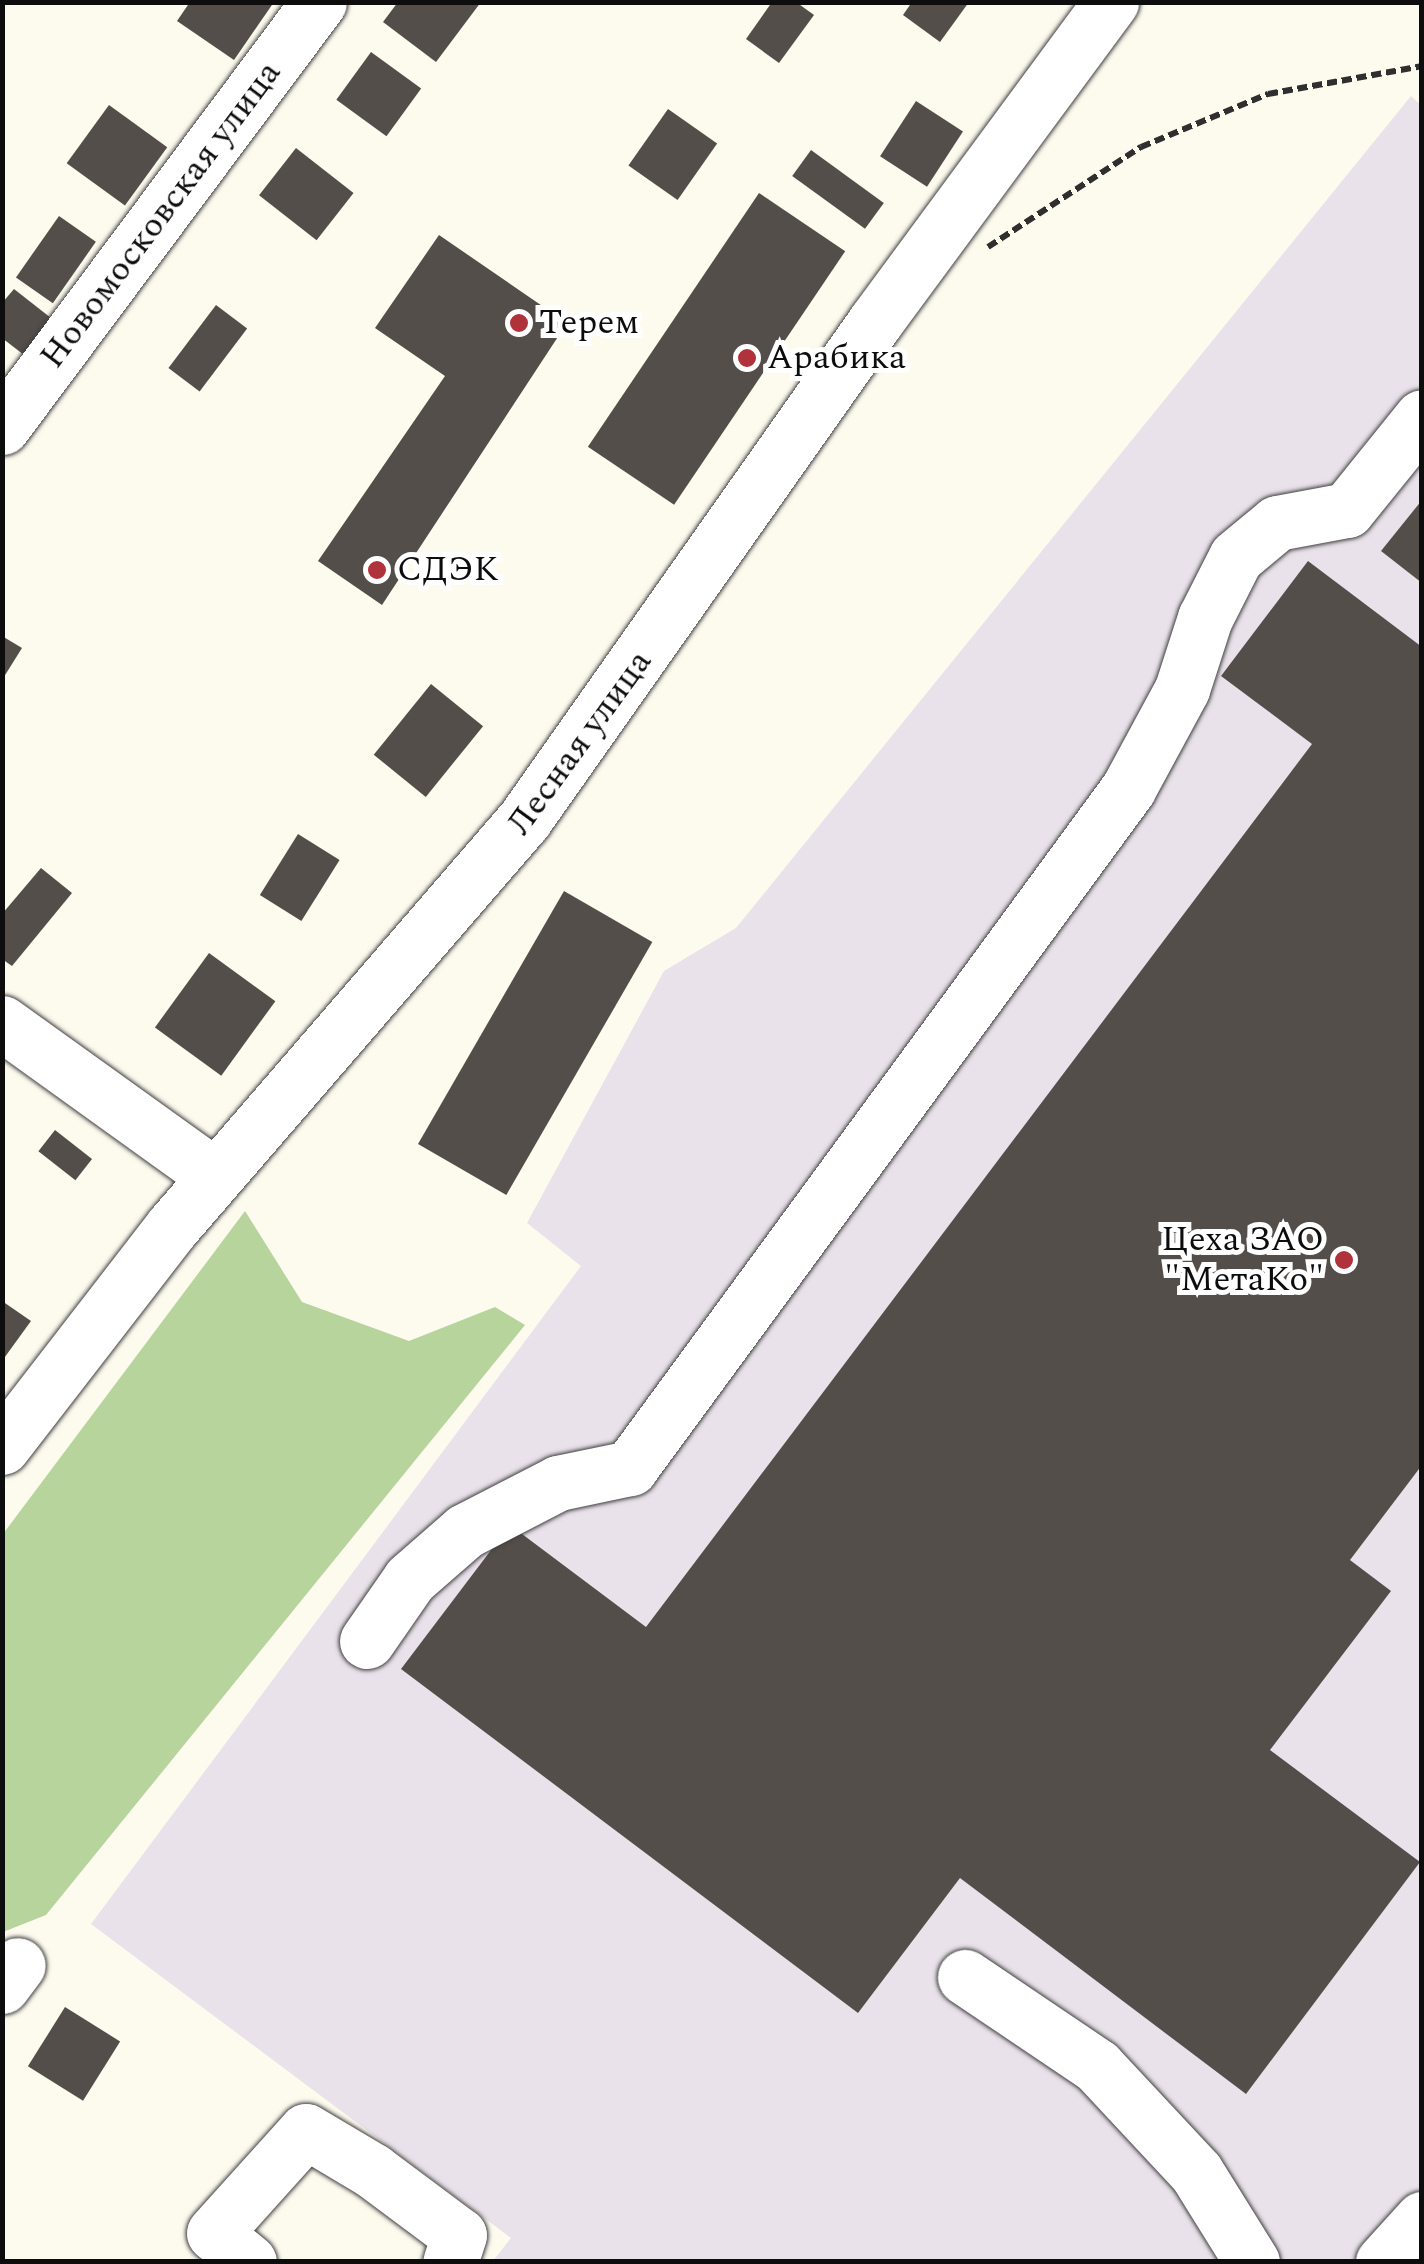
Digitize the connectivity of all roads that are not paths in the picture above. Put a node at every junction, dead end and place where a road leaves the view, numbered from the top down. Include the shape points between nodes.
1 (319, 2) edge
2 (1111, 2) edge
3 (1422, 418) edge
4 (2, 427) edge
5 (2, 1023) edge
6 (216, 1176) junction
7 (2, 1447) edge
8 (367, 1641) dead end
9 (965, 1978) dead end
10 (1422, 2219) edge
11 (249, 2262) edge
12 (450, 2262) edge
13 (1252, 2262) edge
14 (1383, 2262) edge

1 - 4 street, Новомосковская улица
2 - 6 street, Лесная улица via 874,322 524,820
3 - 8 street via 1347,510 1278,523 1236,557 1204,618 1182,689 1128,789 630,1468 558,1483 464,1532 410,1579
5 - 6 street
6 - 7 street, Лесная улица
9 - 13 street via 1096,2066 1196,2172
10 - 14 street
11 - 12 street via 214,2233 306,2131 374,2171 458,2235

